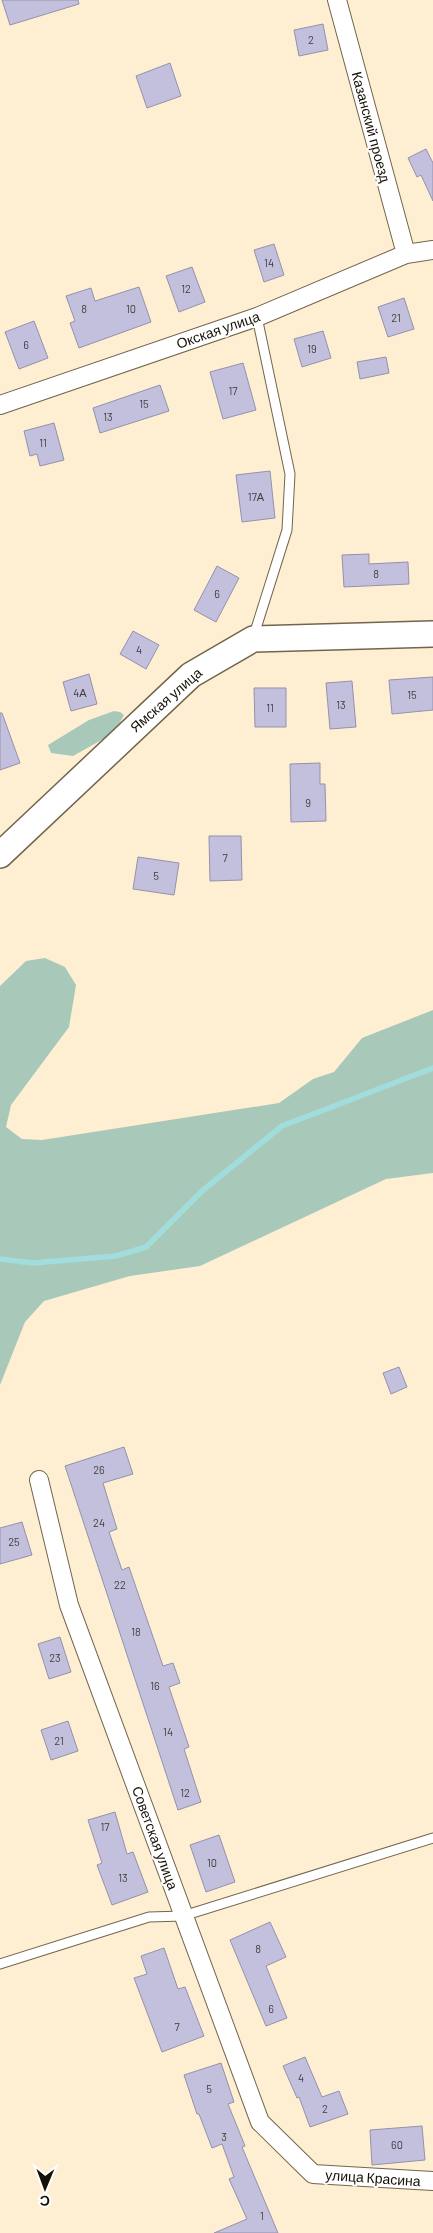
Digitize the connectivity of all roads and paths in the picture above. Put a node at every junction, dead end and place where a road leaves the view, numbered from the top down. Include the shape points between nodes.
1 (337, 0) edge
2 (433, 250) edge
3 (406, 254) junction
4 (257, 317) junction
5 (0, 405) edge
6 (433, 634) edge
7 (253, 639) junction
8 (0, 855) edge
9 (39, 1480) dead end
10 (433, 1838) edge
11 (183, 1916) junction
12 (0, 1964) edge
13 (313, 2174) joint
14 (433, 2181) edge

1 - 3 street, Казанский проезд
2 - 3 street, Окская улица
3 - 4 street, Окская улица
4 - 5 street, Окская улица
4 - 7 lane via 290,474 287,530
6 - 7 street, Ямская улица
7 - 8 street, Ямская улица via 191,675
9 - 11 street, Советская улица via 69,1605
10 - 11 lane
11 - 12 lane via 149,1917
11 - 13 street, Советская улица via 260,2122
13 - 14 street, улица Красина

